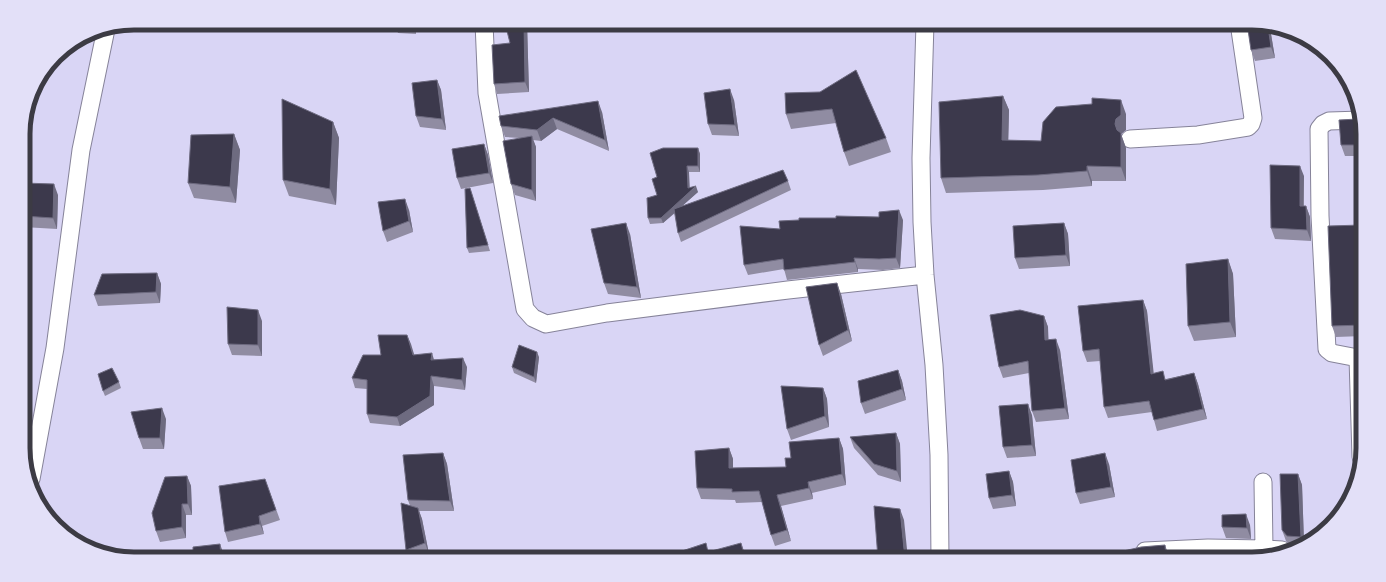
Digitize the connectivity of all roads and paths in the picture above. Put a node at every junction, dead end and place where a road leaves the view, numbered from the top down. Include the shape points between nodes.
1 (484, 30) edge
2 (925, 30) edge
3 (1240, 30) edge
4 (105, 35) edge
5 (1355, 120) edge
6 (1130, 139) dead end
7 (925, 275) junction
8 (1356, 356) edge
9 (33, 470) edge
10 (1263, 482) dead end
11 (1264, 549) junction
12 (1274, 550) edge
13 (940, 552) edge
14 (1140, 552) edge

1 - 7 street via 487,93 525,309 533,318 546,324 607,313
2 - 7 street via 921,158
3 - 6 street via 1253,118 1248,127 1198,135
4 - 9 street via 81,150 55,348
5 - 8 street via 1329,121 1319,129 1320,216 1327,349 1332,353
7 - 13 street via 939,447
10 - 11 street
11 - 12 street
11 - 14 street via 1208,548

